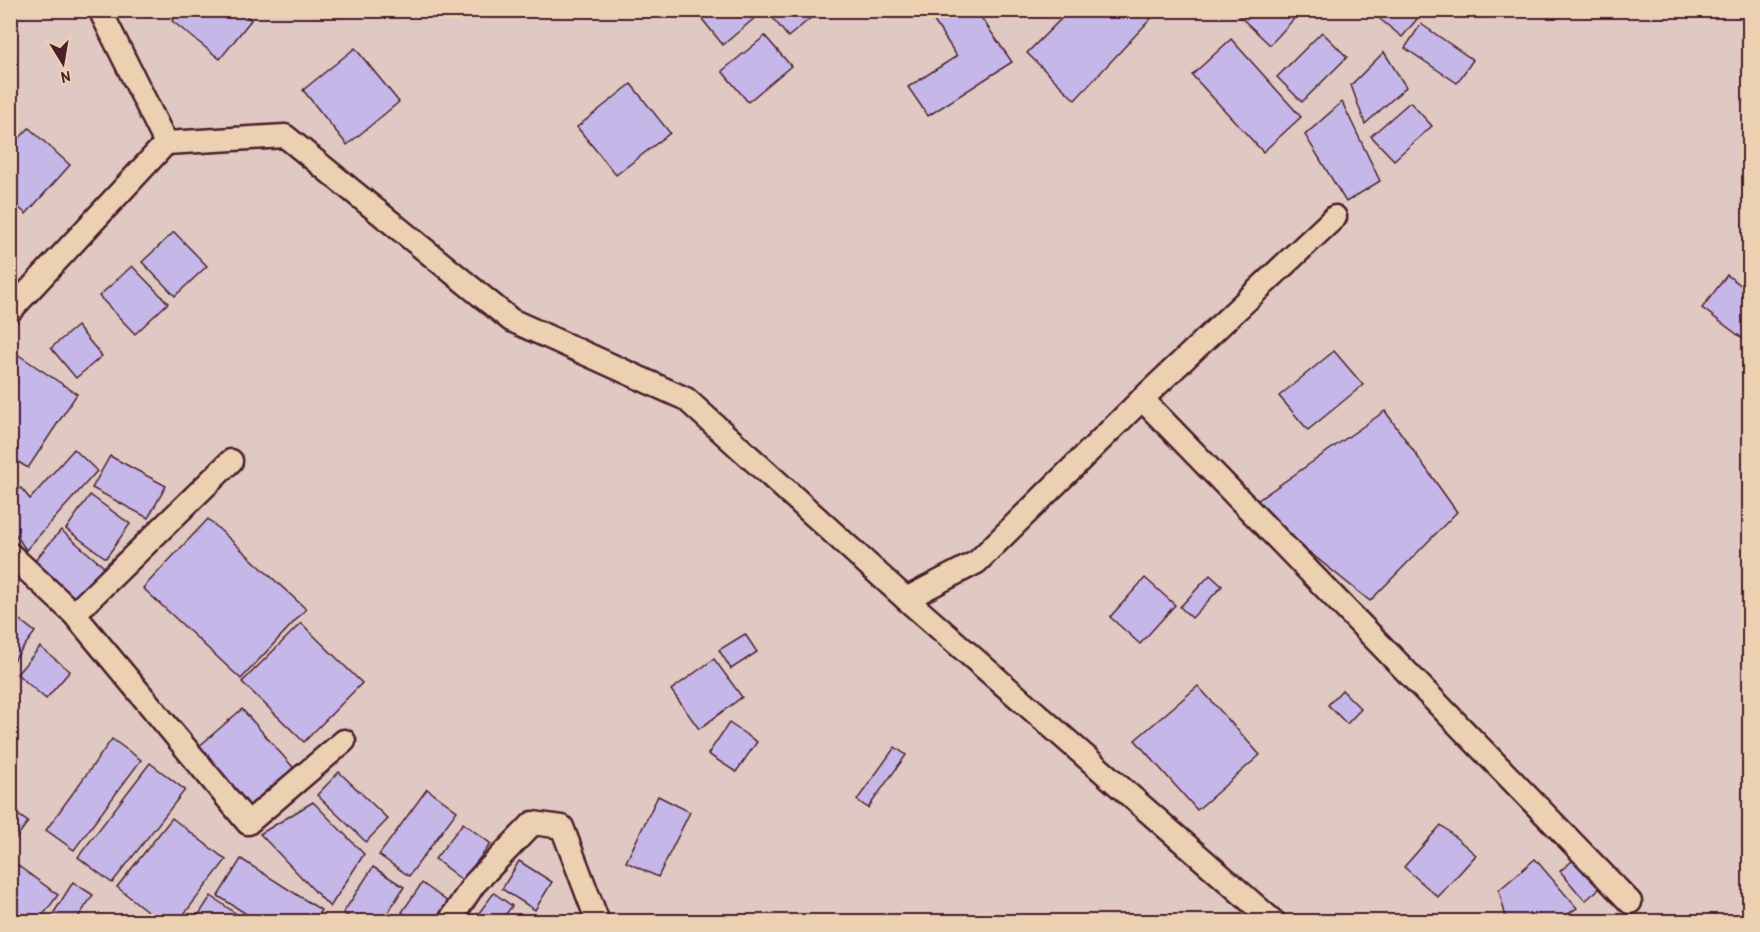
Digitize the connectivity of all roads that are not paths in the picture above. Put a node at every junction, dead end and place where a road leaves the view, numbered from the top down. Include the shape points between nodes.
1 (100, 10) edge
2 (166, 143) junction
3 (1335, 216) dead end
4 (10, 311) edge
5 (1142, 399) junction
6 (231, 460) dead end
7 (10, 554) edge
8 (906, 599) junction
9 (74, 614) junction
10 (344, 741) dead end
11 (1630, 902) dead end
12 (449, 921) edge
13 (598, 921) edge
14 (1274, 921) edge

1 - 2 street
2 - 4 street
2 - 8 street via 285,136 511,320 686,399
3 - 5 street
5 - 8 street via 977,562
5 - 11 street
6 - 9 street
7 - 9 street
8 - 14 street
9 - 10 street via 248,823
12 - 13 street via 474,884 532,823 562,827

